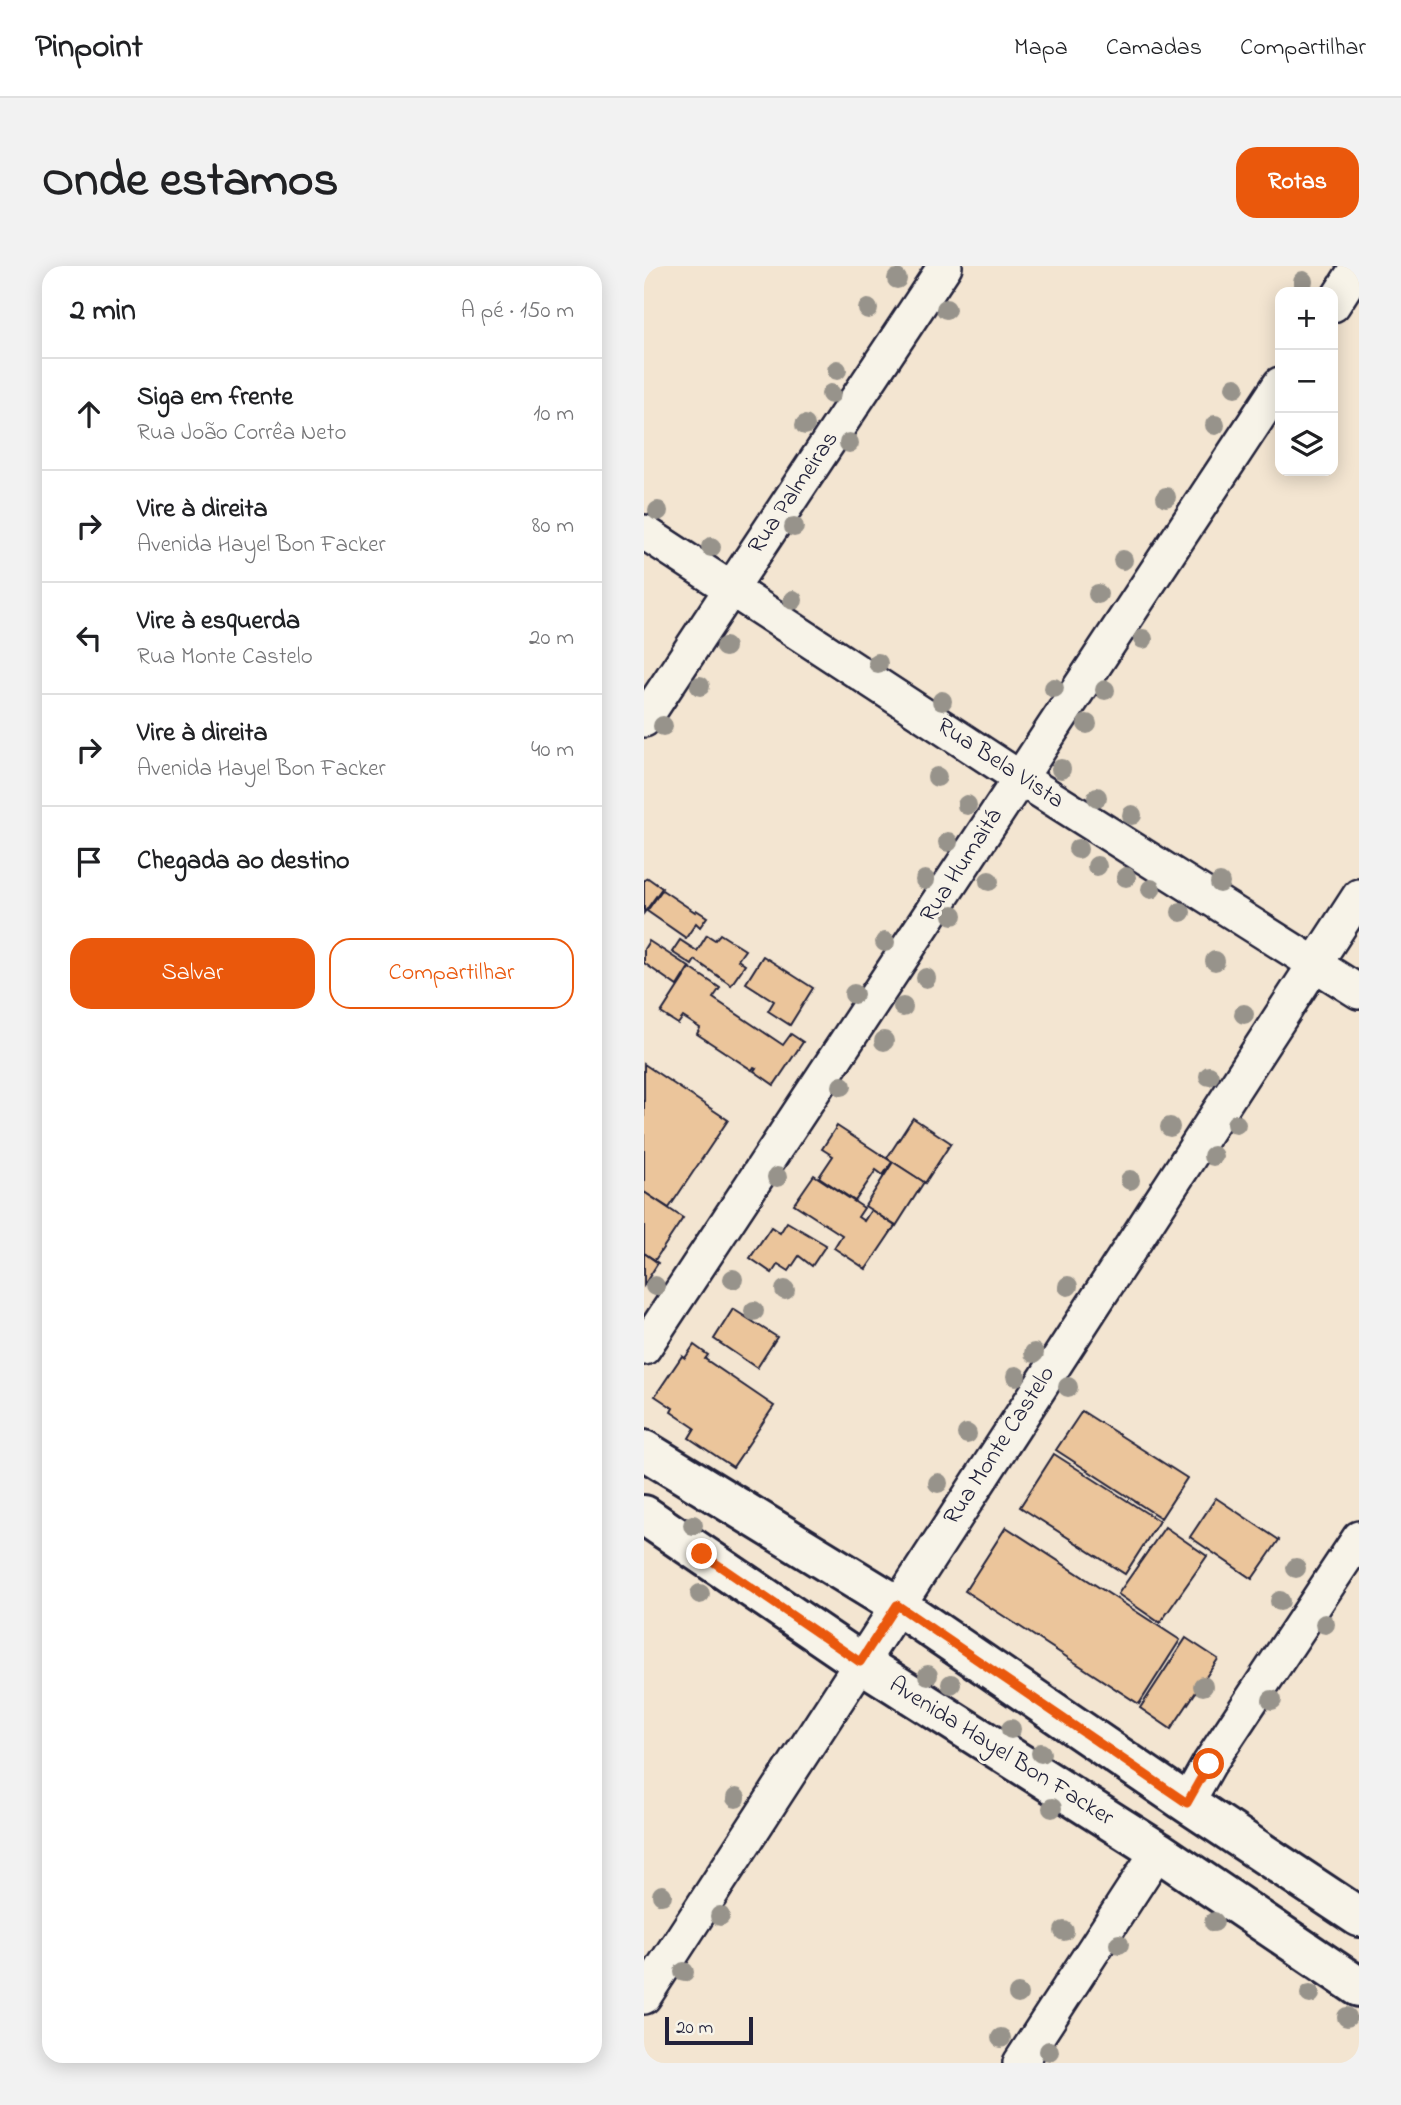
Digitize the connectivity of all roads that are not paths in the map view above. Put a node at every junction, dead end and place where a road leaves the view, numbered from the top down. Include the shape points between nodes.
1 (945, 266) edge
2 (1358, 266) edge
3 (1338, 297) edge
4 (1275, 392) edge
5 (644, 532) edge
6 (730, 590) junction
7 (644, 720) edge
8 (1020, 778) junction
9 (1359, 896) edge
10 (1314, 963) junction
11 (1359, 992) edge
12 (644, 1348) edge
13 (644, 1450) edge
14 (644, 1516) edge
15 (1359, 1538) edge
16 (897, 1605) junction
17 (860, 1662) junction
18 (1187, 1803) junction
19 (1158, 1851) junction
20 (1359, 1917) edge
21 (1359, 1987) edge
22 (644, 1997) edge
23 (1020, 2063) edge

1 - 6 street, Rua Palmeiras
2 - 3 street
4 - 8 street, Rua Humaitá
5 - 6 street, Rua Bela Vista
6 - 7 street, Rua Palmeiras
6 - 8 street, Rua Bela Vista
8 - 10 street, Rua Bela Vista
8 - 12 street, Rua Humaitá
9 - 10 street, Rua Monte Castelo
10 - 11 street, Rua Bela Vista
10 - 16 street, Rua Monte Castelo
13 - 16 main road
14 - 17 main road, Avenida Hayel Bon Facker
15 - 18 street
16 - 17 street, Rua Monte Castelo
16 - 18 main road
17 - 19 main road, Avenida Hayel Bon Facker
17 - 22 street, Rua Monte Castelo
18 - 20 main road
19 - 21 main road, Avenida Hayel Bon Facker
19 - 23 street

